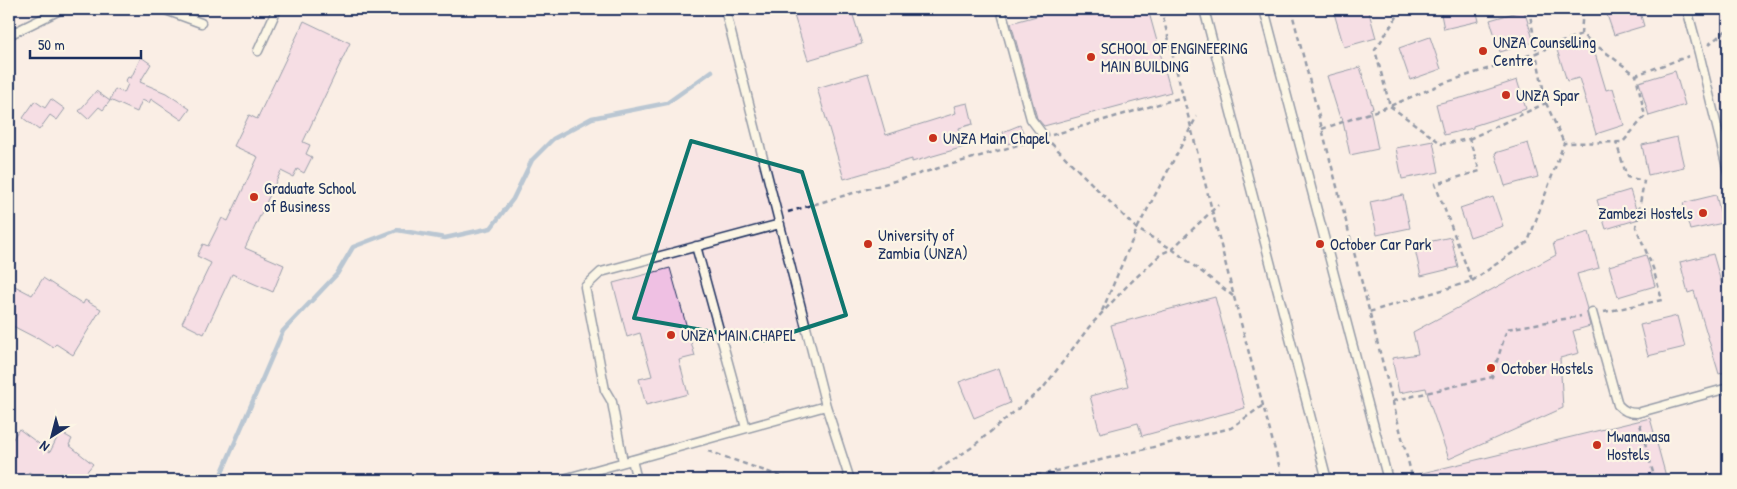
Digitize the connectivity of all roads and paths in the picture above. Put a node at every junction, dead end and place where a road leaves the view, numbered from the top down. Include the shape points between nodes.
1 (62, 9) edge
2 (163, 9) edge
3 (278, 9) edge
4 (725, 9) edge
5 (1001, 9) edge
6 (1161, 9) edge
7 (1204, 9) edge
8 (1264, 9) edge
9 (1290, 9) edge
10 (1402, 9) edge
11 (1529, 9) edge
12 (1583, 9) edge
13 (1687, 9) edge
14 (201, 23) dead end
15 (1728, 29) edge
16 (9, 33) edge
17 (1581, 34) junction
18 (258, 51) dead end
19 (1699, 52) junction
20 (1536, 53) junction
21 (1636, 75) junction
22 (1183, 97) junction
23 (1546, 103) junction
24 (1390, 106) junction
25 (1197, 116) dead end
26 (1322, 129) junction
27 (1044, 136) junction
28 (1469, 139) junction
29 (1616, 142) junction
30 (1564, 143) junction
31 (1728, 172) edge
32 (1218, 205) dead end
33 (778, 215) junction
34 (780, 224) junction
35 (1137, 229) junction
36 (696, 246) junction
37 (1172, 250) junction
38 (1472, 281) junction
39 (1234, 297) junction
40 (1370, 312) junction
41 (1593, 313) junction
42 (1100, 314) junction
43 (1728, 388) edge
44 (1393, 401) junction
45 (826, 406) junction
46 (1262, 406) junction
47 (1637, 413) junction
48 (746, 428) junction
49 (708, 450) dead end
50 (632, 460) junction
51 (623, 462) junction
52 (560, 480) edge
53 (637, 480) edge
54 (791, 480) edge
55 (850, 480) edge
56 (923, 480) edge
57 (1019, 480) edge
58 (1283, 480) edge
59 (1327, 480) edge
60 (1388, 480) edge
61 (1413, 480) edge
62 (1655, 480) edge

1 - 16 lane
2 - 14 lane
3 - 18 lane
4 - 33 lane
5 - 27 lane via 1031,119
6 - 22 path
7 - 59 lane
8 - 60 lane
9 - 26 path
10 - 24 path via 1376,50
11 - 23 path
12 - 17 path
13 - 19 lane
15 - 19 path
17 - 20 path
17 - 21 path
19 - 21 path
19 - 31 lane
20 - 23 path
20 - 24 path via 1444,83
21 - 29 path via 1645,116 1623,142
22 - 27 path
22 - 39 path
23 - 28 path
23 - 30 path
24 - 26 path
24 - 28 path via 1442,144
25 - 35 path
26 - 40 path
27 - 33 path
27 - 35 path
28 - 38 path via 1480,171 1434,184
29 - 30 path
29 - 41 path via 1627,177 1644,181 1636,227 1662,300
30 - 38 path via 1528,242
32 - 37 path
33 - 34 lane
34 - 36 lane
34 - 45 lane
35 - 37 path
35 - 42 path
36 - 48 lane
36 - 51 lane via 600,272 585,287
37 - 39 path
37 - 42 path via 1161,254
38 - 40 path
39 - 46 path
40 - 44 path
41 - 44 path via 1508,329 1492,377
41 - 47 lane via 1618,405 1628,413
42 - 56 path via 1044,387 971,448
43 - 47 lane
44 - 61 path
45 - 48 lane
45 - 55 lane
46 - 57 path via 1231,428
46 - 58 path
47 - 62 path
48 - 50 lane
49 - 54 path
50 - 51 lane
50 - 53 lane
51 - 52 lane

